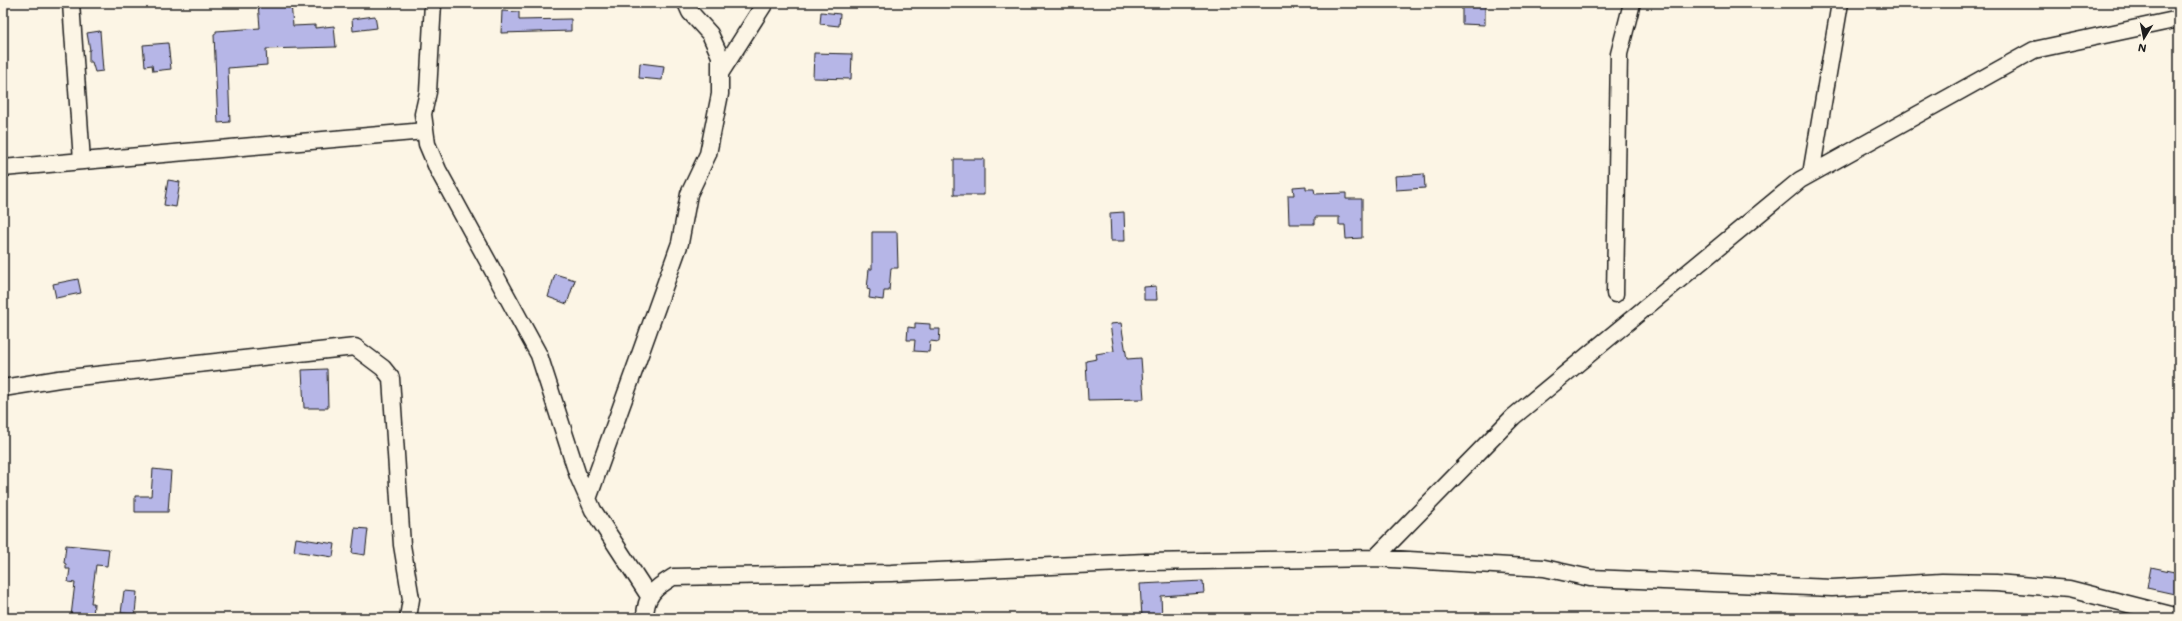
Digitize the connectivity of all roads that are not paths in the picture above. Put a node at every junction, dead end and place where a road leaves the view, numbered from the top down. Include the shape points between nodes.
1 (71, 3) edge
2 (433, 3) edge
3 (686, 3) edge
4 (765, 3) edge
5 (1632, 3) edge
6 (1840, 3) edge
7 (2179, 19) edge
8 (721, 72) junction
9 (425, 131) junction
10 (82, 161) junction
11 (3, 168) edge
12 (1811, 174) junction
13 (1615, 294) dead end
14 (3, 388) edge
15 (588, 500) junction
16 (1375, 558) junction
17 (649, 596) junction
18 (2179, 617) edge
19 (408, 618) edge
20 (645, 618) edge

1 - 10 street
2 - 9 street via 428,92 423,114
3 - 8 street via 690,12 710,34 720,56
4 - 8 street
5 - 13 street via 1619,54
6 - 12 street
7 - 12 street via 2034,50
8 - 15 street via 720,94 708,154 689,194 680,243
9 - 10 street
9 - 15 street via 427,144 438,170 539,355
10 - 11 street
12 - 16 street via 1800,180 1513,417
14 - 19 street via 59,379 355,347 391,378 402,545 411,599
15 - 17 street
16 - 17 street via 1146,562 891,573 673,577 658,586
16 - 18 street via 1544,568 1590,578 1816,588 1942,582 1996,583 2069,589
17 - 20 street

